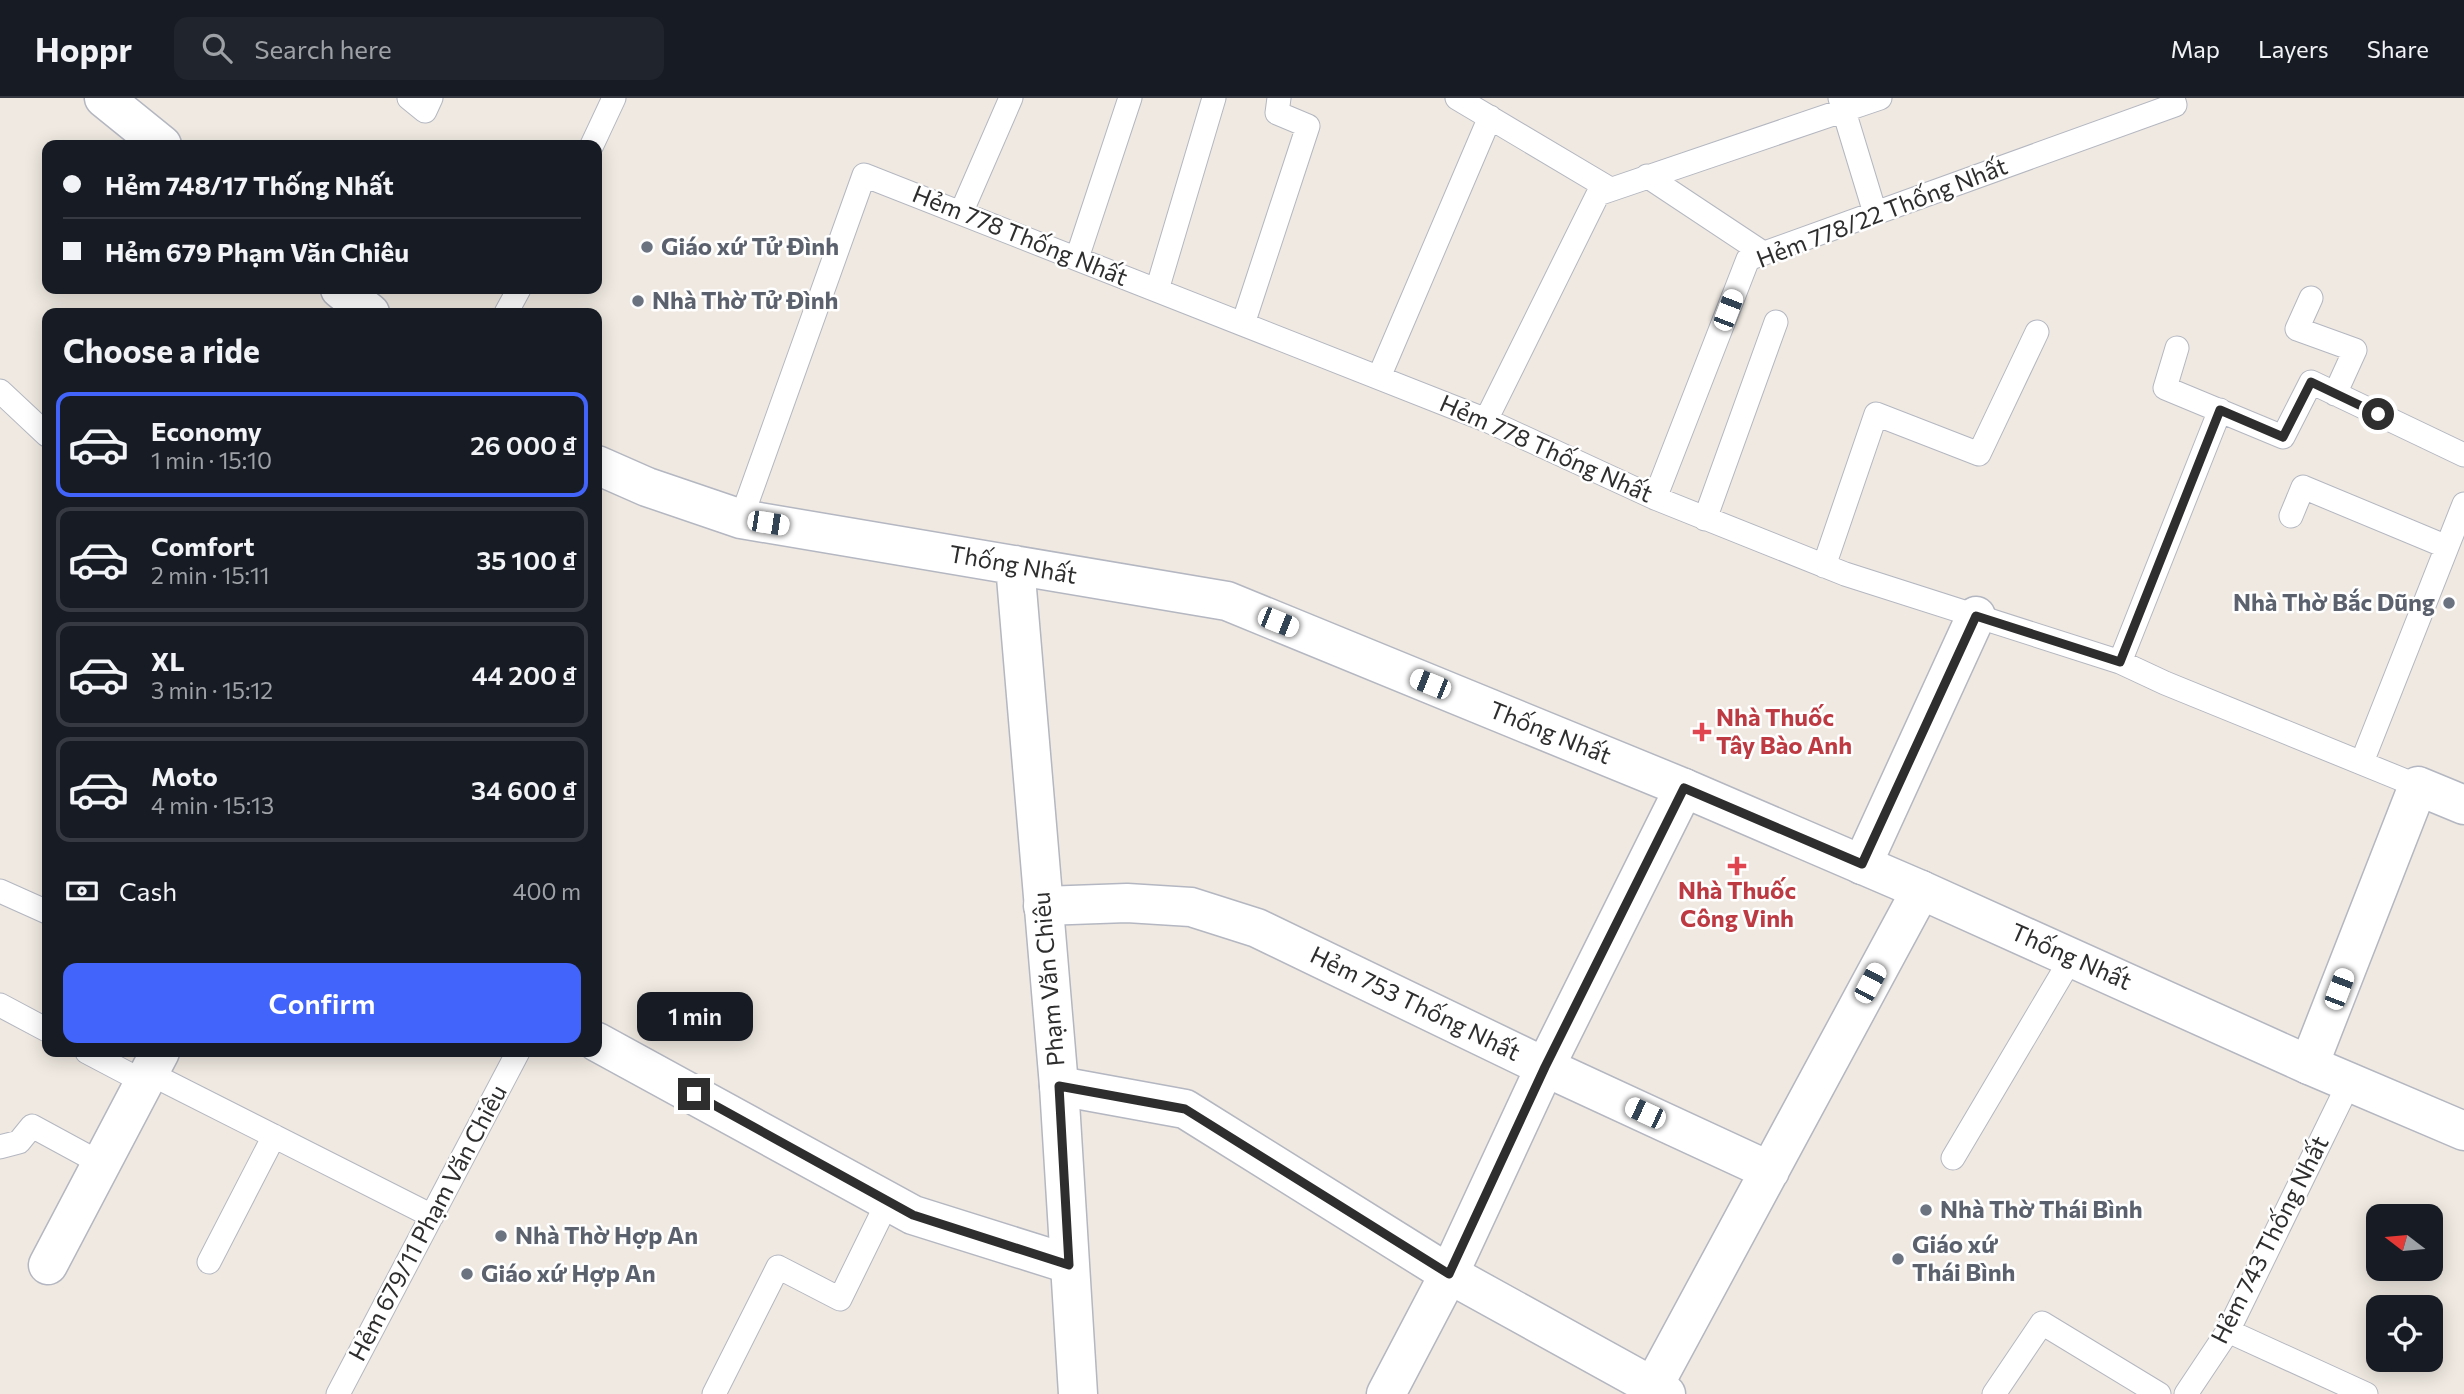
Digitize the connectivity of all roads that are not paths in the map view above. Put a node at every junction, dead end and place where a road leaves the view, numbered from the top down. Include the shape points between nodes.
1 (104, 98) edge
2 (409, 98) edge
3 (432, 98) edge
4 (614, 98) edge
5 (1011, 98) edge
6 (1130, 98) edge
7 (1213, 98) edge
8 (1279, 98) edge
9 (1457, 98) edge
10 (1880, 98) edge
11 (2181, 100) edge
12 (1842, 104) edge
13 (1490, 117) junction
14 (156, 140) edge
15 (594, 140) edge
16 (1647, 176) junction
17 (1610, 189) junction
18 (961, 213) junction
19 (1875, 213) junction
20 (1763, 253) junction
21 (1077, 258) junction
22 (1157, 290) junction
23 (346, 294) edge
24 (2311, 298) dead end
25 (364, 308) edge
26 (1776, 322) dead end
27 (1244, 324) junction
28 (2037, 332) dead end
29 (2177, 348) dead end
30 (1379, 377) junction
31 (0, 391) edge
32 (2335, 394) junction
33 (2220, 410) junction
34 (1486, 420) junction
35 (42, 430) edge
36 (2464, 455) edge
37 (602, 467) edge
38 (1655, 498) junction
39 (2464, 504) edge
40 (2291, 516) dead end
41 (741, 519) junction
42 (1705, 519) junction
43 (2447, 547) junction
44 (1015, 565) junction
45 (1824, 566) junction
46 (1976, 616) junction
47 (2120, 662) junction
48 (2362, 762) junction
49 (2418, 786) junction
50 (1684, 788) junction
51 (2464, 805) edge
52 (1862, 864) junction
53 (1921, 890) junction
54 (0, 891) edge
55 (1043, 906) junction
56 (42, 910) edge
57 (2072, 957) junction
58 (0, 1004) edge
59 (42, 1027) edge
60 (602, 1045) edge
61 (106, 1057) edge
62 (515, 1057) edge
63 (2309, 1065) junction
64 (1545, 1067) junction
65 (151, 1069) edge
66 (2349, 1083) junction
67 (1059, 1086) junction
68 (2464, 1131) edge
69 (274, 1136) junction
70 (0, 1147) edge
71 (1953, 1158) dead end
72 (102, 1164) junction
73 (1770, 1171) junction
74 (888, 1201) junction
75 (432, 1216) junction
76 (209, 1262) dead end
77 (48, 1265) dead end
78 (1069, 1265) junction
79 (1449, 1274) junction
80 (2228, 1331) junction
81 (1656, 1392) edge
82 (338, 1394) edge
83 (715, 1394) edge
84 (1077, 1394) edge
85 (1386, 1394) edge
86 (1994, 1394) edge
87 (2159, 1394) edge
88 (2186, 1394) edge
89 (2366, 1394) edge

1 - 14 street
2 - 3 lane via 425,111
4 - 15 lane
5 - 18 lane
6 - 21 lane
7 - 22 lane
8 - 27 lane via 1277,113 1308,126
9 - 13 lane
10 - 12 lane
11 - 19 lane, Hẻm 778/22 Thống Nhất
12 - 16 lane
12 - 19 lane
13 - 17 lane
13 - 30 lane
16 - 17 lane
16 - 20 lane
17 - 34 lane via 1598,194
18 - 21 lane, Hẻm 778 Thống Nhất
18 - 41 lane, Hẻm 778 Thống Nhất via 864,175
19 - 20 lane, Hẻm 778/22 Thống Nhất
20 - 38 lane, Hẻm 778/22 Thống Nhất via 1748,259
21 - 22 lane, Hẻm 778 Thống Nhất
22 - 27 lane, Hẻm 778 Thống Nhất
23 - 25 street
24 - 32 lane via 2297,329 2355,351
26 - 42 lane
27 - 30 lane, Hẻm 778 Thống Nhất
28 - 45 lane via 1979,454 1876,414
29 - 33 lane via 2165,388
30 - 34 lane, Hẻm 778 Thống Nhất
31 - 35 lane
32 - 33 lane via 2311,382 2283,437
32 - 36 lane
33 - 47 lane
34 - 38 lane, Hẻm 778 Thống Nhất
37 - 41 street, Thống Nhất
38 - 42 lane, Hẻm 778 Thống Nhất
39 - 43 lane
40 - 43 lane via 2303,487
41 - 44 street, Thống Nhất
42 - 45 lane, Hẻm 778 Thống Nhất
43 - 48 lane
44 - 50 street, Thống Nhất via 1227,601
44 - 55 street, Phạm Văn Chiêu
45 - 46 lane, Hẻm 778 Thống Nhất
46 - 47 lane, Hẻm 778 Thống Nhất
46 - 52 street
47 - 48 lane, Hẻm 778 Thống Nhất
48 - 49 lane, Hẻm 778 Thống Nhất
49 - 51 street
49 - 63 street
50 - 52 street, Thống Nhất
50 - 64 street
52 - 53 street, Thống Nhất
53 - 57 street, Thống Nhất
53 - 73 street
54 - 56 lane
55 - 64 street, Hẻm 753 Thống Nhất via 1127,903 1191,907 1257,928
55 - 67 street, Phạm Văn Chiêu
57 - 63 street, Thống Nhất
57 - 71 lane
58 - 59 lane
60 - 74 street
61 - 65 lane
62 - 75 lane, Hẻm 679/11 Phạm Văn Chiêu
63 - 66 street, Thống Nhất
64 - 73 street, Hẻm 753 Thống Nhất
64 - 79 street
65 - 69 lane
65 - 72 street
66 - 68 street, Thống Nhất
66 - 80 lane, Hẻm 743 Thống Nhất
67 - 78 street, Phạm Văn Chiêu
67 - 79 street via 1185,1109
69 - 75 lane
69 - 76 lane
70 - 72 lane via 19,1142 32,1126
72 - 77 street
73 - 81 street
74 - 78 street via 913,1215
74 - 83 lane via 841,1299 778,1267
75 - 82 lane, Hẻm 679/11 Phạm Văn Chiêu
78 - 84 street, Phạm Văn Chiêu
79 - 81 street
79 - 85 street
80 - 88 lane, Hẻm 743 Thống Nhất
80 - 89 lane
86 - 87 lane via 2042,1323

